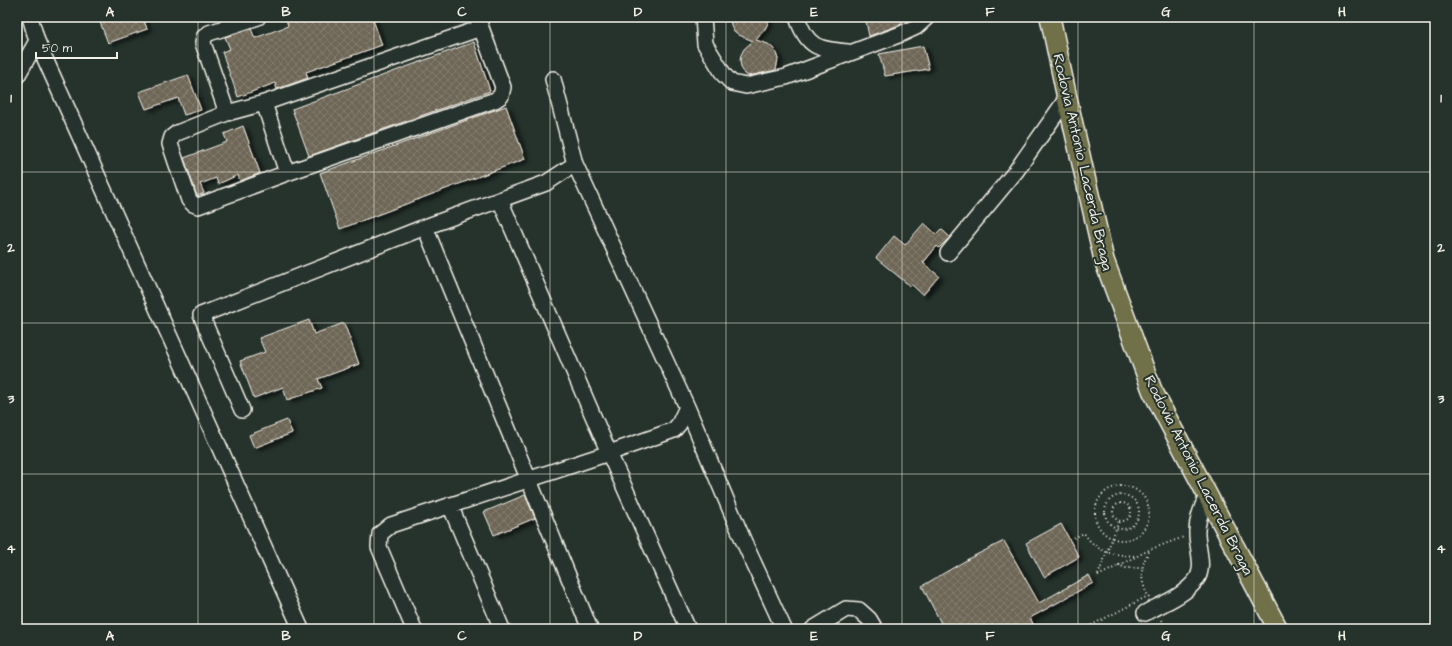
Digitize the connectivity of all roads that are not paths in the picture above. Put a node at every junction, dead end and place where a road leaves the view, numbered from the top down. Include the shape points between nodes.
1 (30, 17) edge
2 (258, 17) edge
3 (703, 17) edge
4 (797, 17) edge
5 (927, 17) edge
6 (1050, 17) edge
7 (479, 22) edge
8 (37, 41) junction
9 (850, 52) junction
10 (17, 76) edge
11 (553, 79) dead end
12 (1067, 98) junction
13 (264, 103) junction
14 (227, 113) junction
15 (575, 164) junction
16 (287, 173) junction
17 (500, 200) junction
18 (425, 227) junction
19 (948, 253) dead end
20 (687, 407) junction
21 (242, 410) dead end
22 (609, 453) junction
23 (528, 479) junction
24 (1208, 493) junction
25 (450, 505) junction
26 (1149, 606) road end
27 (301, 629) edge
28 (414, 629) edge
29 (502, 629) edge
30 (590, 629) edge
31 (688, 629) edge
32 (784, 629) edge
33 (813, 629) edge
34 (875, 629) edge
35 (1278, 629) edge

1 - 8 street
2 - 14 street via 209,33 204,37 203,43
3 - 9 street via 704,44 732,83 746,86 786,77
4 - 9 street via 802,31 810,42 823,50
5 - 9 street via 916,27 901,34
6 - 12 main road, Rodovia Antonio Lacerda Braga
7 - 13 street
7 - 16 street via 503,87 501,96 496,100
8 - 10 street
8 - 27 street
11 - 15 street
12 - 19 street via 1016,171
12 - 24 main road, Rodovia Antonio Lacerda Braga via 1104,260 1152,390
13 - 14 street
13 - 16 street
14 - 16 street via 172,137 170,144 189,200 193,204 198,206
15 - 17 street via 546,183
15 - 20 street
17 - 18 street
17 - 22 street
18 - 21 street via 201,315
18 - 23 street
20 - 22 street via 674,430
20 - 32 street
22 - 23 street
22 - 31 street
23 - 25 street
23 - 30 street
24 - 26 street via 1199,513 1196,532 1200,568 1197,579 1185,591
24 - 35 main road, Rodovia Antonio Lacerda Braga
25 - 28 street via 391,525 380,534 379,547
25 - 29 street
33 - 34 street via 846,609 859,610

